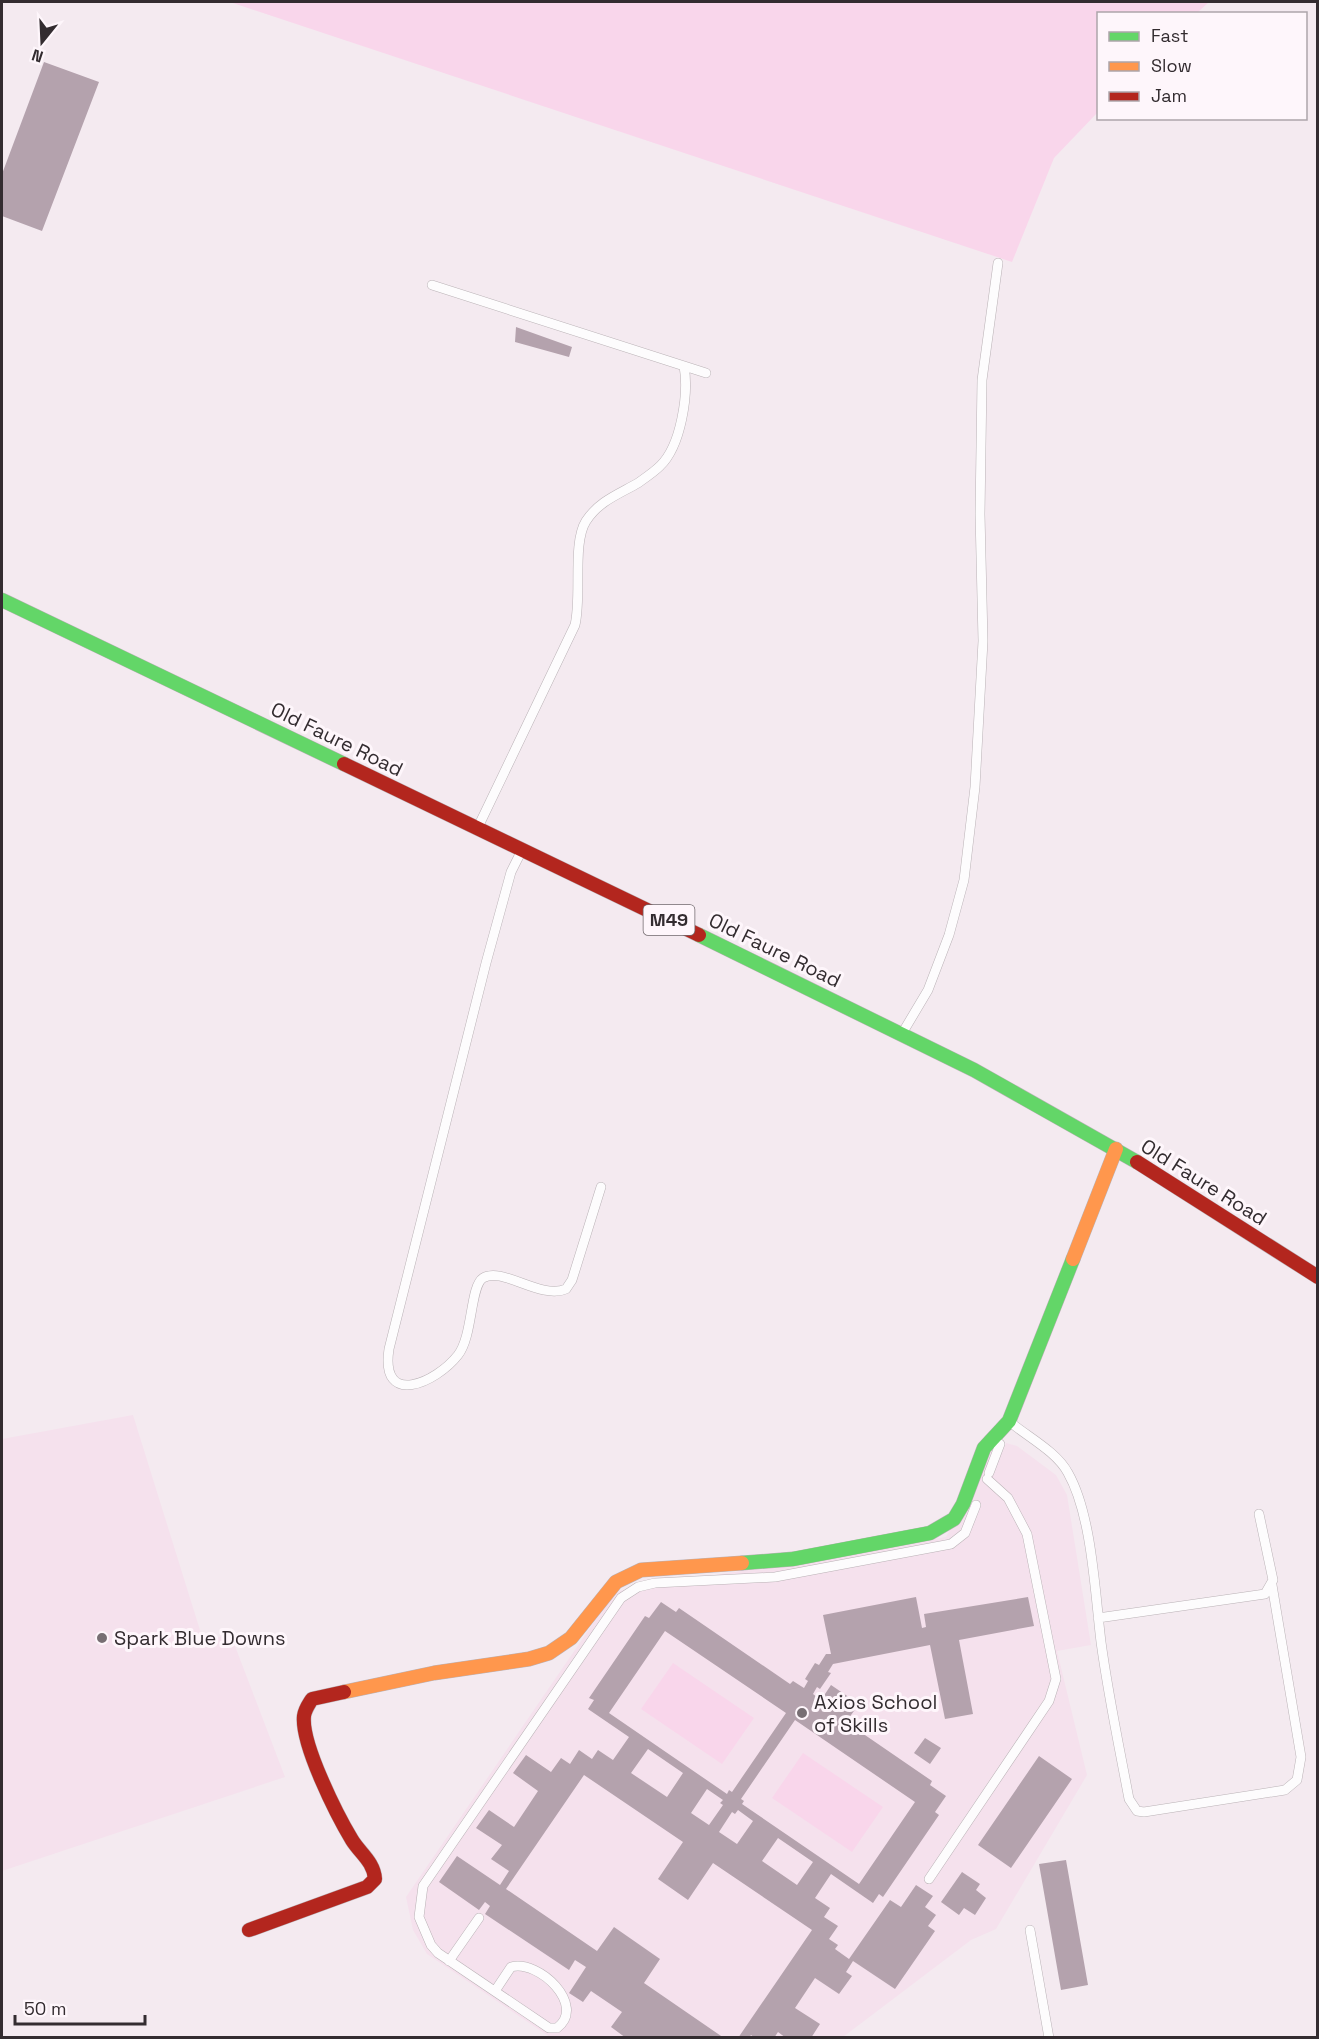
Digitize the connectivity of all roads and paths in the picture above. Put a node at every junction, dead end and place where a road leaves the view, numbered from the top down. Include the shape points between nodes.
1 (998, 263) dead end
2 (432, 285) dead end
3 (684, 366) junction
4 (706, 373) dead end
5 (2, 600) edge
6 (477, 828) junction
7 (523, 849) junction
8 (902, 1034) junction
9 (1116, 1149) junction
10 (601, 1187) dead end
11 (1317, 1276) edge
12 (1009, 1421) junction
13 (987, 1479) junction
14 (1259, 1514) dead end
15 (1272, 1586) junction
16 (1098, 1618) junction
17 (929, 1878) dead end
18 (479, 1918) dead end
19 (249, 1930) dead end
20 (1030, 1930) dead end
21 (449, 1961) junction
22 (495, 1991) junction
23 (1049, 2037) edge

1 - 8 lane via 982,380 983,641 975,787 964,880 928,990
2 - 3 lane
3 - 4 lane
3 - 6 lane via 686,399 666,458 637,483 608,499 580,534 579,609 575,625
5 - 6 main road, Old Faure Road / M49
6 - 7 main road, Old Faure Road / M49
7 - 8 main road, Old Faure Road / M49
7 - 10 lane via 511,872 486,963 389,1349 386,1367 390,1378 397,1384 434,1378 457,1357 470,1333 479,1280 498,1277 548,1292 566,1289
8 - 9 main road, Old Faure Road / M49
9 - 11 main road, Old Faure Road / M49
9 - 12 main road
12 - 13 lane
12 - 16 lane via 1053,1455 1068,1472 1087,1538
12 - 19 main road via 984,1448 954,1519 930,1533 793,1559 641,1570 616,1582 558,1649 529,1659 434,1673 312,1700 304,1716 308,1737 342,1823 353,1844 375,1870 375,1879 367,1887
13 - 17 lane via 1008,1498 1027,1534 1056,1679 1049,1701
13 - 21 lane via 965,1533 951,1544 775,1577 655,1583 638,1587 621,1598 423,1886 419,1906 421,1927 431,1945
14 - 15 lane
15 - 16 lane via 1265,1594
15 - 16 lane via 1300,1757 1297,1780 1285,1790 1144,1812 1134,1809 1109,1699
18 - 21 lane
20 - 23 lane
21 - 22 lane
22 - 22 lane via 549,2028 560,2026 563,2020 565,2008 559,1987 532,1967 511,1967

